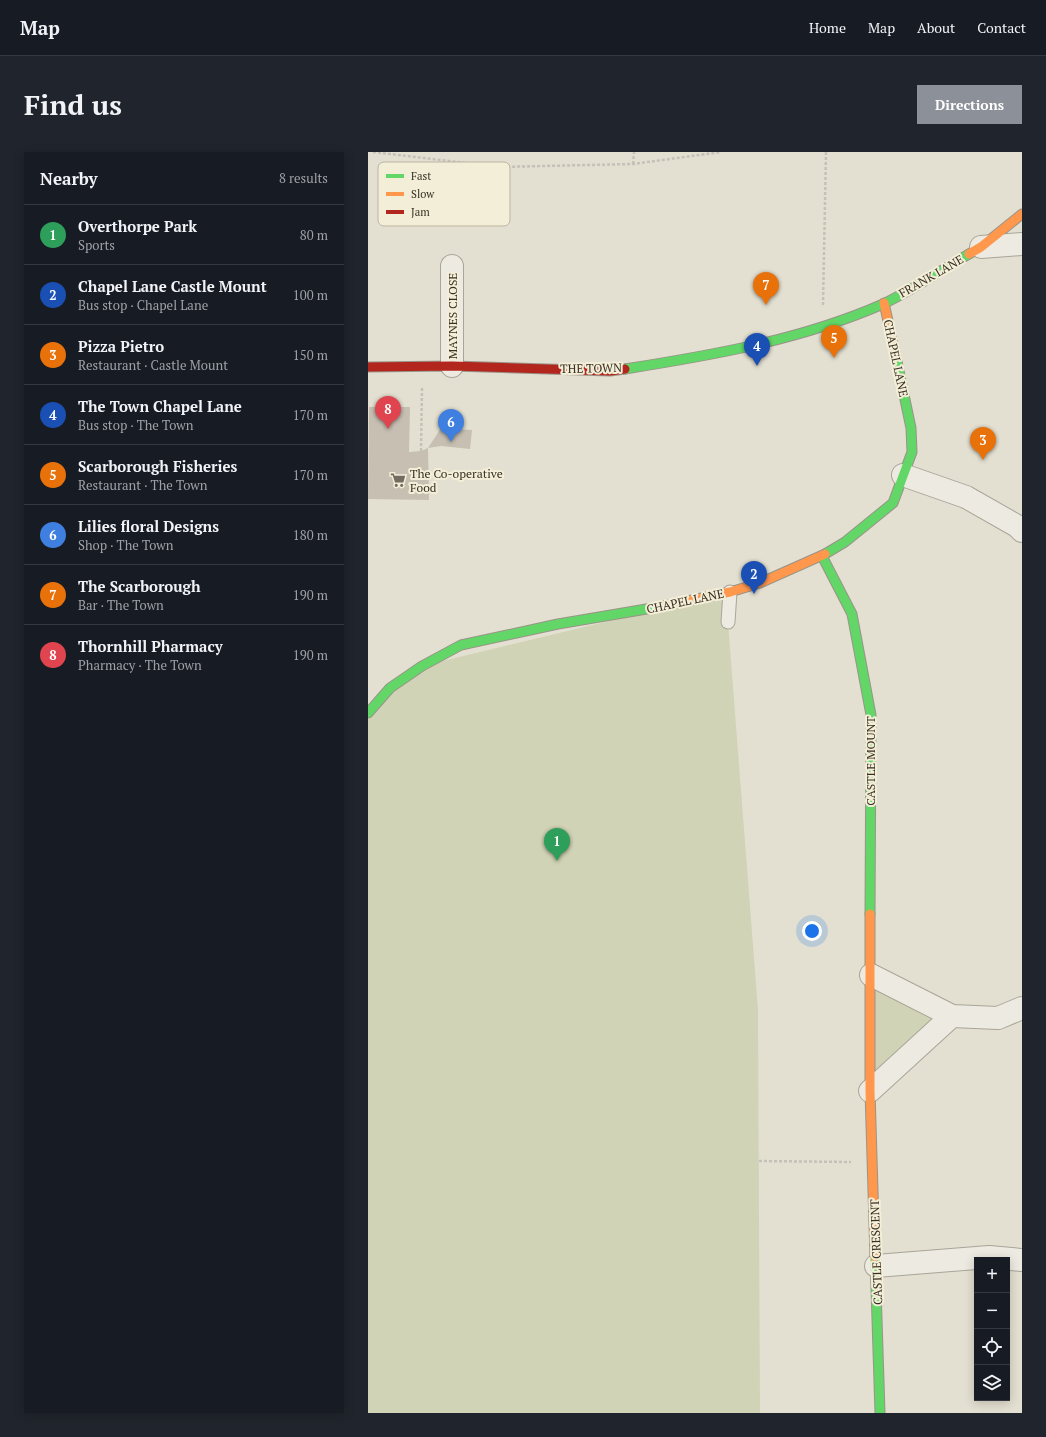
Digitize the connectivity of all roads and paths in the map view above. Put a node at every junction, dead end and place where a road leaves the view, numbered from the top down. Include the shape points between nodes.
1 (373, 152) edge
2 (634, 152) edge
3 (721, 152) edge
4 (826, 152) edge
5 (458, 162) edge
6 (633, 164) junction
7 (510, 167) edge
8 (1022, 214) edge
9 (1022, 244) edge
10 (981, 247) junction
11 (452, 266) dead end
12 (884, 302) junction
13 (833, 324) junction
14 (423, 366) junction
15 (452, 366) junction
16 (368, 367) edge
17 (421, 451) dead end
18 (903, 475) junction
19 (1022, 531) edge
20 (822, 556) junction
21 (730, 592) junction
22 (728, 622) dead end
23 (368, 713) edge
24 (871, 975) junction
25 (1022, 1008) edge
26 (952, 1016) junction
27 (870, 1091) junction
28 (759, 1161) dead end
29 (873, 1162) junction
30 (1022, 1260) edge
31 (876, 1266) junction
32 (880, 1413) edge

1 - 5 path
2 - 6 path
3 - 6 path
4 - 13 path via 823,307
6 - 7 path
8 - 10 street, FRANK LANE
9 - 10 street
10 - 12 street, FRANK LANE
11 - 15 street, MAYNES CLOSE
12 - 13 street, FRANK LANE
12 - 18 street, CHAPEL LANE via 911,428 912,452
13 - 15 street, THE TOWN via 765,343 687,359 610,370
14 - 15 street, THE TOWN
14 - 16 street, THE TOWN
14 - 17 path
18 - 19 street via 966,497
18 - 20 street, CHAPEL LANE via 893,502 845,542
20 - 21 street, CHAPEL LANE via 760,583
20 - 24 street, CASTLE MOUNT via 852,614 871,715
21 - 22 lane
21 - 23 street, CHAPEL LANE via 461,645 422,666 390,688
24 - 26 street
24 - 27 street, CASTLE MOUNT
25 - 26 street via 998,1018
26 - 27 street
27 - 29 street, CASTLE CRESCENT
28 - 29 path
29 - 31 street, CASTLE CRESCENT
30 - 31 street via 989,1257
31 - 32 street, CASTLE CRESCENT

